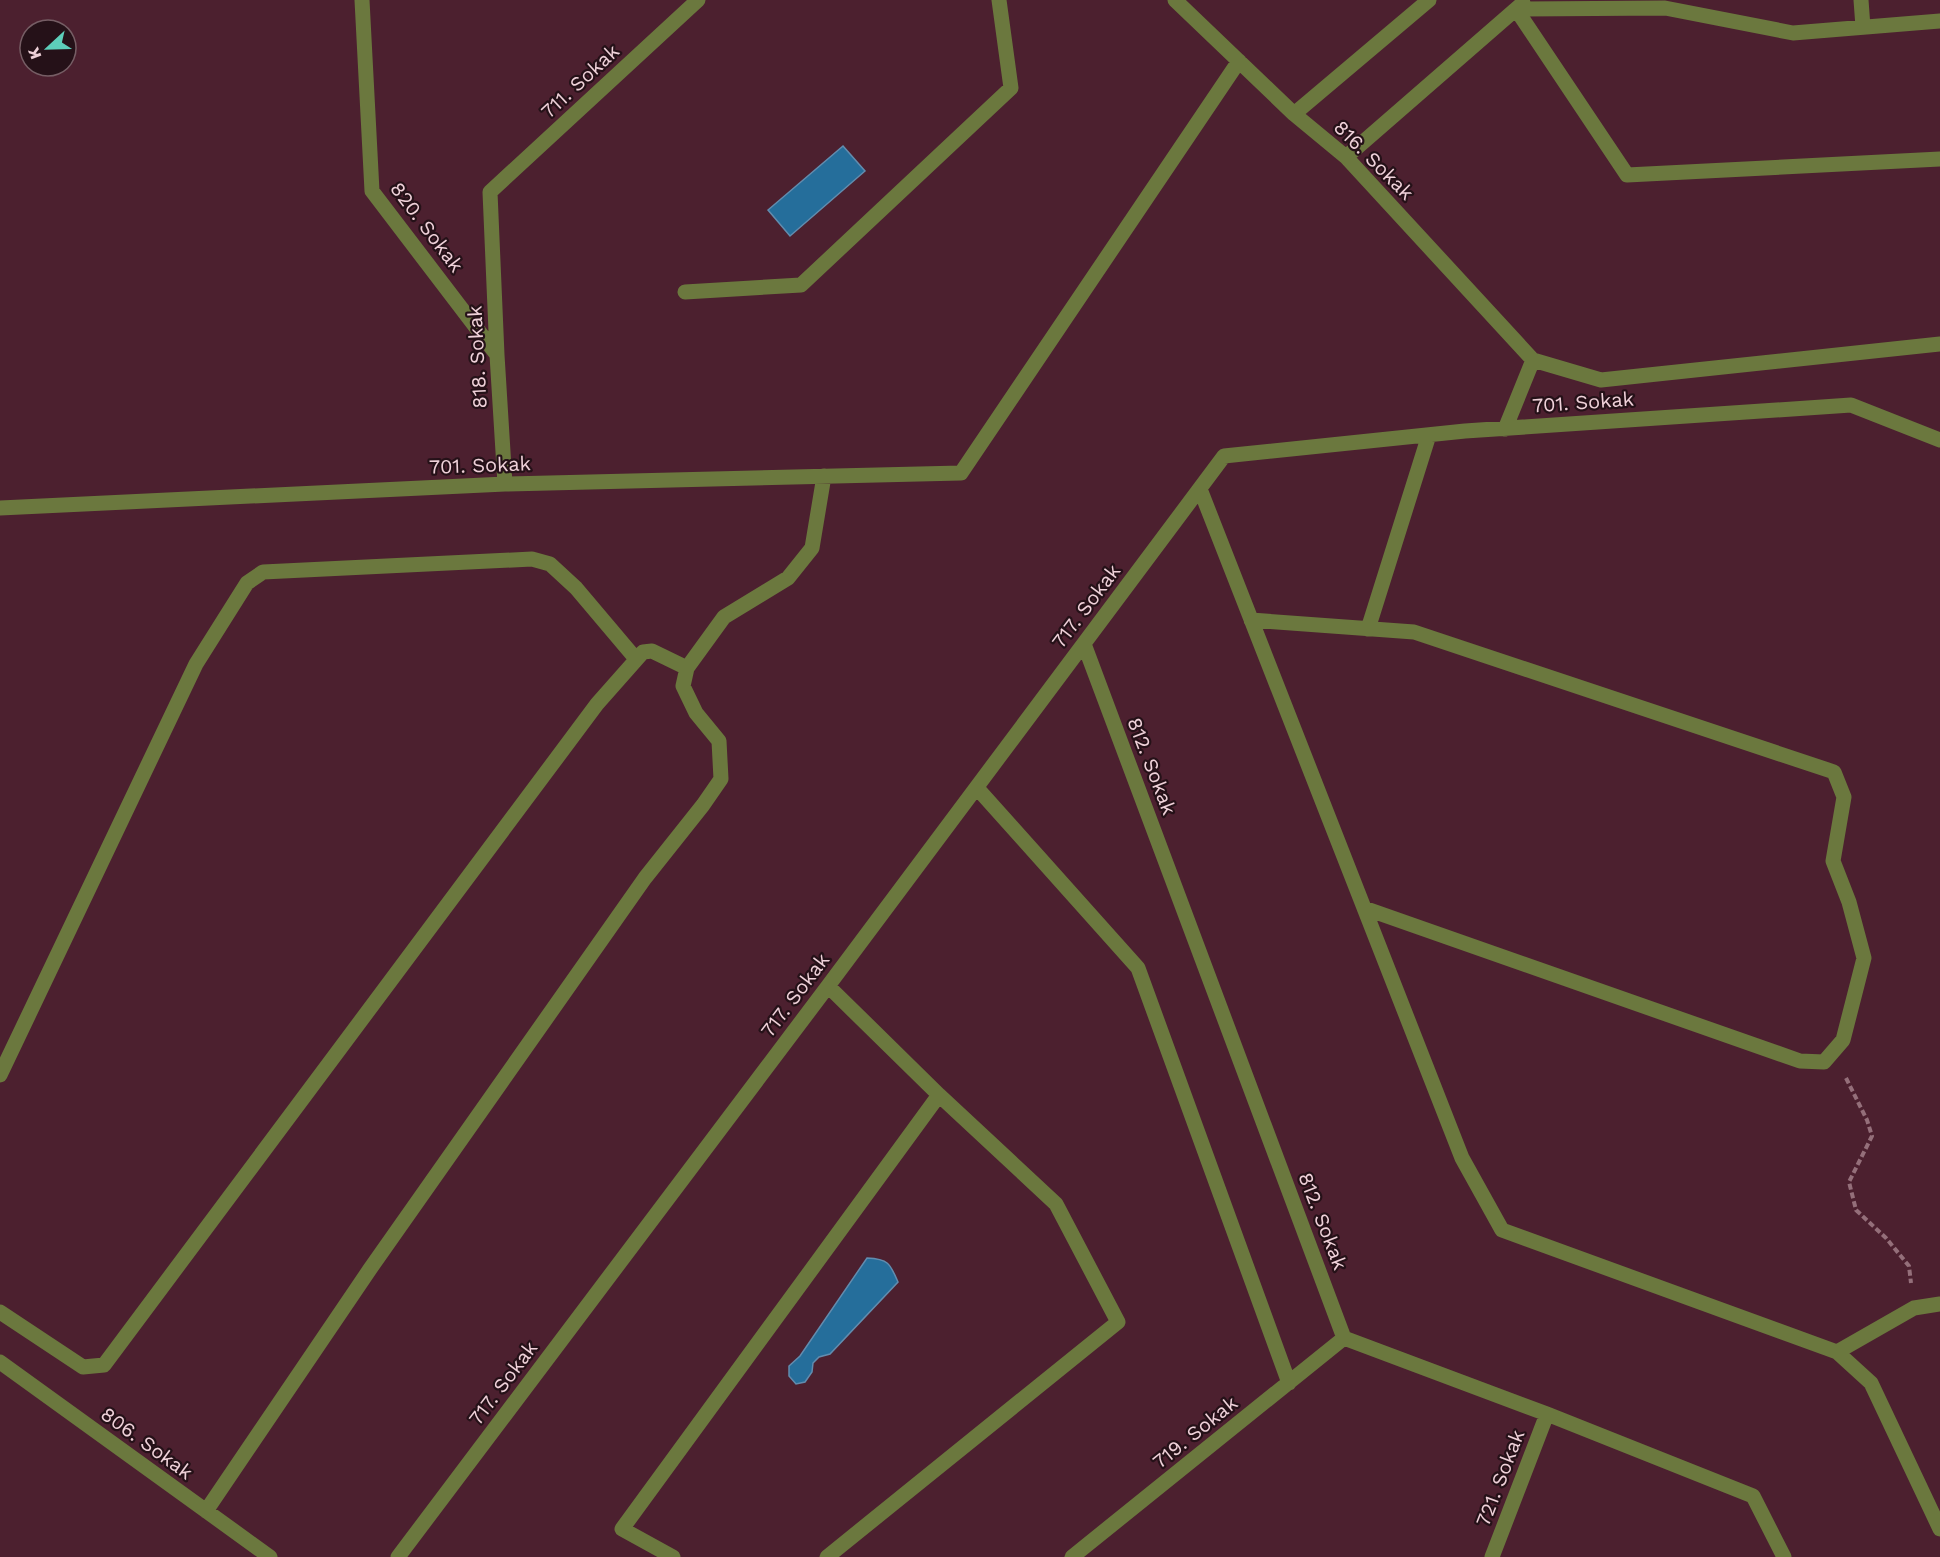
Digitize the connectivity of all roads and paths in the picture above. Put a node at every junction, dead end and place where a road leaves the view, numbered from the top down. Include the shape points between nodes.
1 (362, 0) edge
2 (698, 0) edge
3 (999, 0) edge
4 (1175, 0) edge
5 (1429, 0) edge
6 (1861, 0) edge
7 (1521, 4) edge
8 (1940, 21) edge
9 (1863, 27) junction
10 (1239, 61) junction
11 (1294, 114) junction
12 (1346, 157) junction
13 (1940, 159) edge
14 (490, 192) joint
15 (685, 292) dead end
16 (1940, 344) edge
17 (497, 356) junction
18 (1533, 360) junction
19 (1505, 429) junction
20 (1429, 435) junction
21 (1940, 440) edge
22 (1224, 456) joint
23 (824, 476) junction
24 (506, 484) junction
25 (1200, 489) junction
26 (0, 508) edge
27 (1251, 620) junction
28 (1368, 629) junction
29 (1084, 644) junction
30 (636, 659) junction
31 (687, 668) junction
32 (977, 788) junction
33 (1364, 908) junction
34 (828, 986) junction
35 (1833, 1052) junction
36 (0, 1075) edge
37 (939, 1095) junction
38 (1940, 1304) edge
39 (1914, 1308) junction
40 (0, 1312) edge
41 (1344, 1338) junction
42 (1837, 1352) junction
43 (0, 1362) edge
44 (1289, 1383) junction
45 (1547, 1414) junction
46 (206, 1511) junction
47 (1940, 1529) edge
48 (270, 1557) edge
49 (398, 1557) edge
50 (673, 1557) edge
51 (827, 1557) edge
52 (1072, 1557) edge
53 (1492, 1557) edge
54 (1784, 1557) edge

1 - 17 street, 820. Sokak via 372,191
2 - 14 street, 711. Sokak
3 - 15 street via 1011,88 801,285
4 - 10 street, 816. Sokak
5 - 11 street
6 - 9 street
7 - 9 street via 1665,8 1793,33
7 - 12 street
7 - 13 street via 1627,175
8 - 9 street
10 - 11 street, 816. Sokak
10 - 23 street, 701. Sokak via 961,472
11 - 12 street, 816. Sokak
12 - 18 street, 816. Sokak
14 - 17 street, 818. Sokak
16 - 18 street, 701. Sokak via 1601,380
17 - 24 street, 818. Sokak
18 - 19 street
19 - 20 street, 701. Sokak
19 - 21 street, 701. Sokak via 1851,405
20 - 22 street, 701. Sokak
20 - 28 street
22 - 25 street, 717. Sokak
23 - 24 street, 701. Sokak
23 - 31 street via 812,548 788,578 724,617
24 - 26 street, 701. Sokak
25 - 27 street
25 - 29 street, 717. Sokak
27 - 28 street
27 - 33 street
28 - 35 street via 1414,632 1834,772 1844,797 1833,861 1864,958 1843,1040
29 - 32 street, 717. Sokak
29 - 41 street, 812. Sokak
30 - 31 street via 643,652 652,651
30 - 36 street via 567,580 550,564 532,559 263,572 247,583 196,664
30 - 40 street via 597,704 104,1365 83,1367
31 - 46 street via 683,686 696,713 719,741 721,779 597,946
32 - 34 street, 717. Sokak
32 - 44 street via 1138,968
33 - 35 street via 1800,1061 1824,1062
33 - 42 street via 1462,1158 1502,1230
34 - 37 street
34 - 49 street, 717. Sokak
35 - 39 path via 1872,1136 1849,1182 1856,1210 1909,1266
37 - 50 street via 622,1529
37 - 51 street via 1056,1204 1118,1322
38 - 39 street
39 - 42 street
41 - 44 street, 719. Sokak
41 - 45 street
42 - 47 street via 1871,1383
43 - 46 street, 806. Sokak
44 - 52 street, 719. Sokak
45 - 53 street, 721. Sokak
45 - 54 street via 1753,1496
46 - 48 street, 806. Sokak

